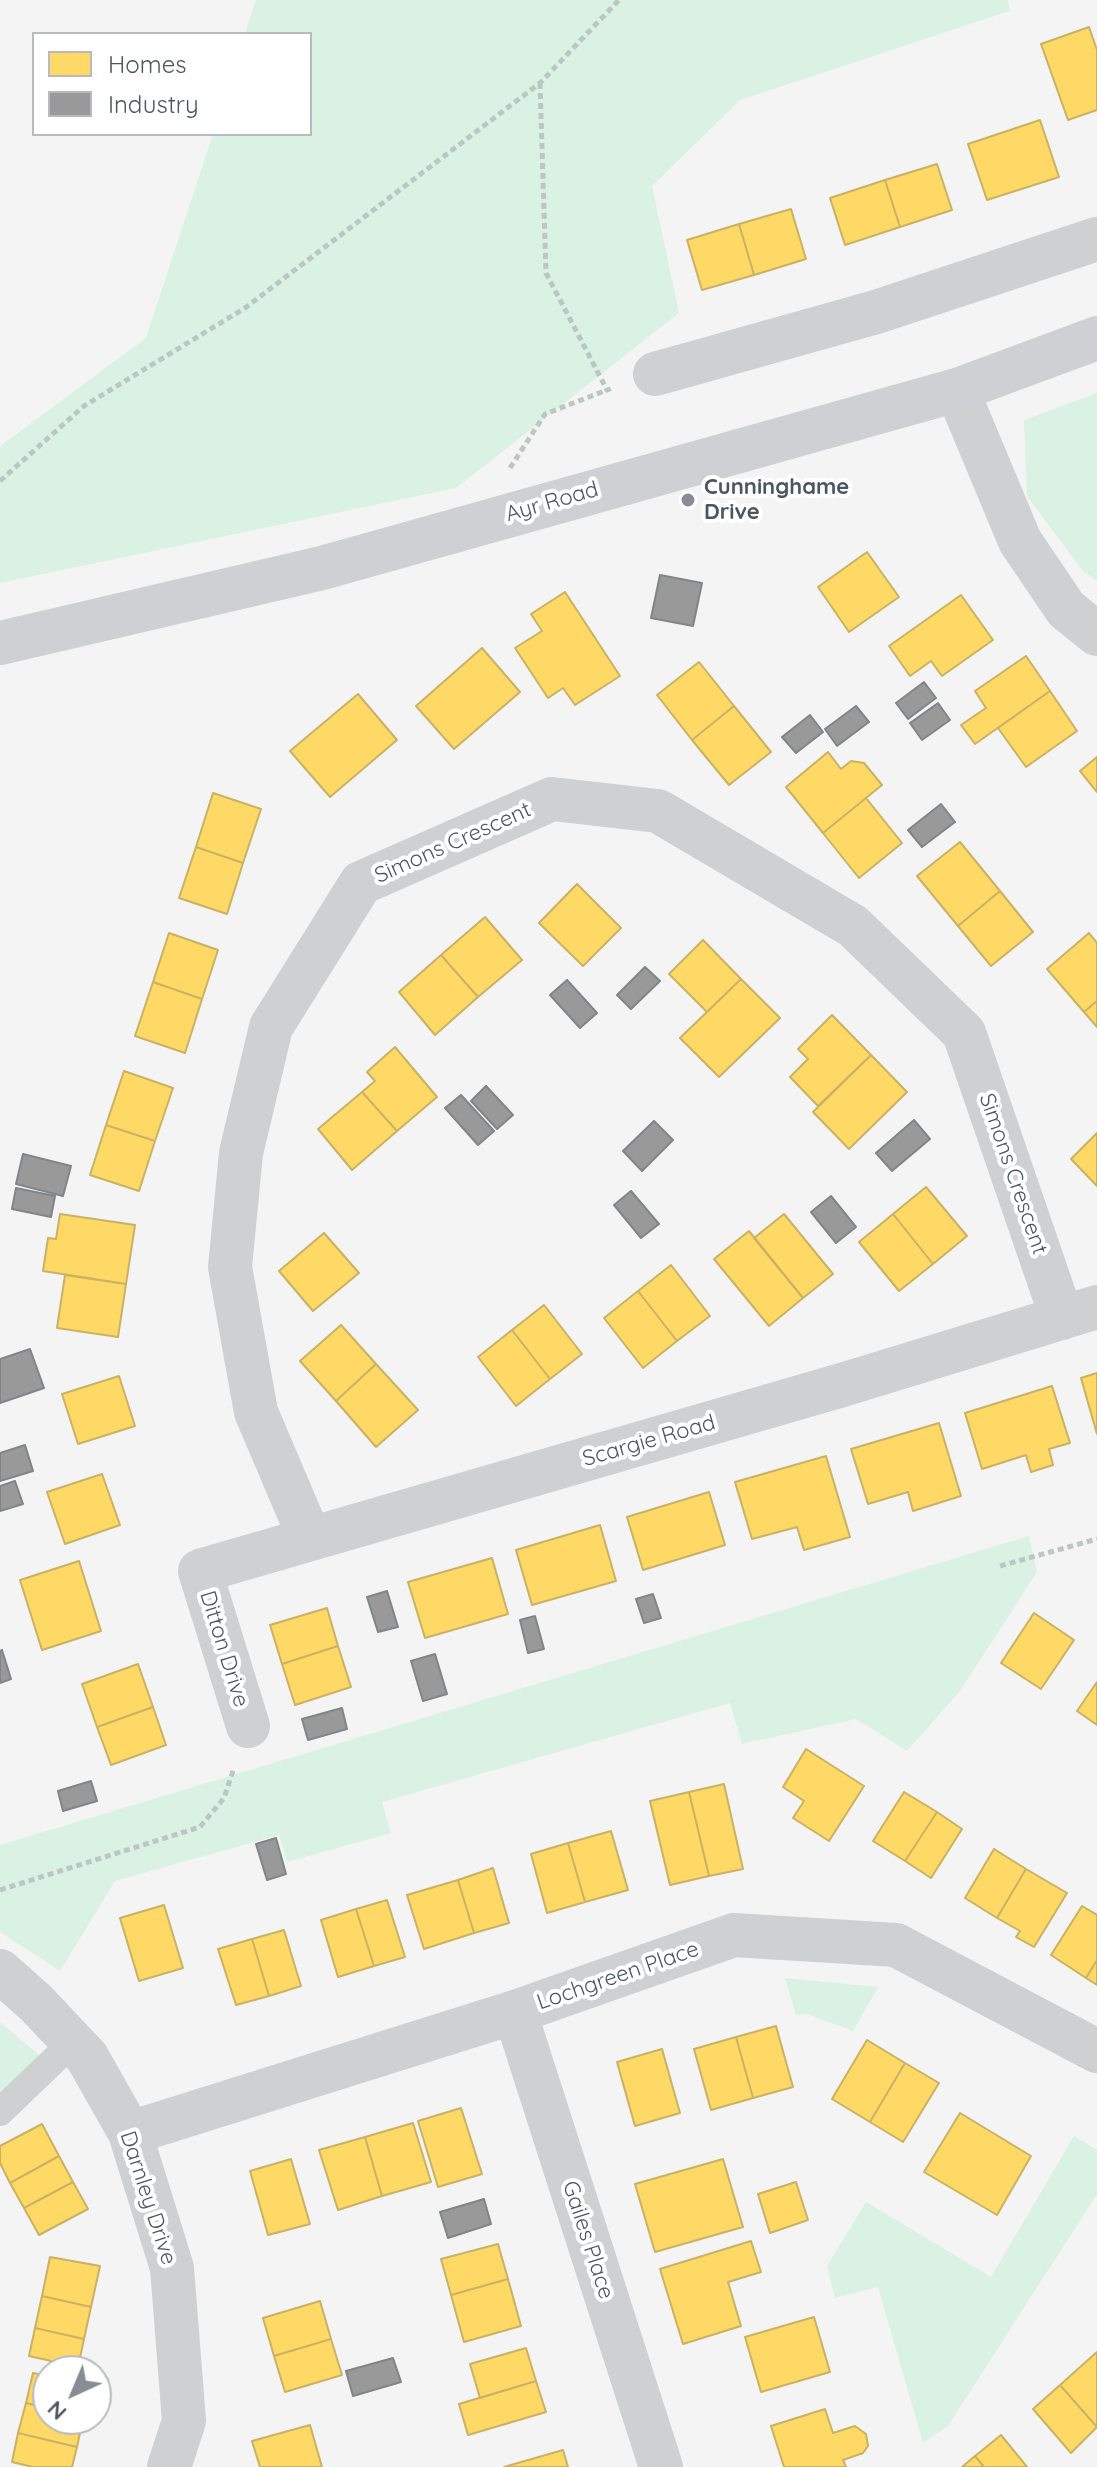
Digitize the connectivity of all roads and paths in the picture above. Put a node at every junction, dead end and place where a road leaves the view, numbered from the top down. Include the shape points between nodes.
1 (619, 0) edge
2 (540, 83) junction
3 (1097, 239) edge
4 (1097, 338) edge
5 (655, 374) joint
6 (607, 390) junction
7 (957, 390) junction
8 (0, 481) edge
9 (474, 524) junction
10 (1097, 634) edge
11 (0, 643) edge
12 (1080, 1312) edge
13 (310, 1539) junction
14 (1097, 1539) edge
15 (1000, 1566) dead end
16 (200, 1571) joint
17 (248, 1726) joint
18 (0, 1890) edge
19 (0, 1971) edge
20 (515, 2012) junction
21 (73, 2042) junction
22 (1097, 2051) edge
23 (0, 2112) edge
24 (130, 2133) junction
25 (169, 2467) edge
26 (661, 2467) edge

1 - 2 path
2 - 6 path via 546,273
2 - 8 path via 245,308 84,406
3 - 5 street via 876,312
4 - 7 main road, Ayr Road
5 - 6 path
6 - 9 path via 545,414
7 - 9 main road, Ayr Road
7 - 10 street via 1020,541 1066,609
9 - 11 main road, Ayr Road via 322,568
12 - 13 street, Scargie Road
12 - 13 street, Simons Crescent via 964,1033 853,926 658,811 552,799 361,883 271,1027 241,1153 230,1267 256,1412
13 - 16 street, Scargie Road
14 - 15 path
16 - 17 street, Ditton Drive
17 - 18 path via 224,1798 200,1827
19 - 21 street, Darnley Drive
20 - 22 street, Lochgreen Place via 734,1935 896,1945
20 - 24 street, Lochgreen Place
20 - 26 street, Gailes Place
21 - 23 lane
21 - 24 street, Darnley Drive
24 - 25 street, Darnley Drive via 172,2268 184,2421

